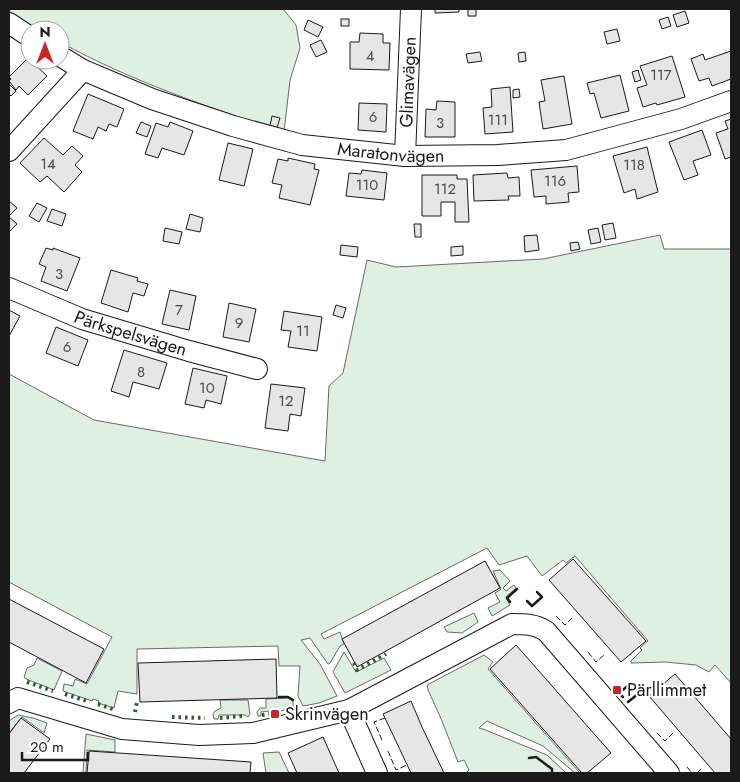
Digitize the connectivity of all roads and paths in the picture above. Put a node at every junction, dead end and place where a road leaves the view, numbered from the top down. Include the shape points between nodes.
1 (411, 9) edge
2 (9, 23) edge
3 (20, 30) edge
4 (70, 62) edge
5 (83, 70) junction
6 (731, 101) edge
7 (9, 151) edge
8 (404, 156) junction
9 (9, 288) edge
10 (257, 369) dead end
11 (9, 703) edge
12 (349, 710) junction
13 (377, 773) edge
14 (669, 773) edge

1 - 8 street, Glimavägen
2 - 3 street
4 - 5 street, Maratonvägen
5 - 7 street
5 - 8 street, Maratonvägen via 152,99 302,145
6 - 8 street, Maratonvägen via 681,119 566,150 498,156
9 - 10 street, Pärkspelsvägen via 82,319
11 - 12 street via 18,698 122,729 199,735 253,733
12 - 13 street
12 - 14 street via 512,624 530,624 546,632

